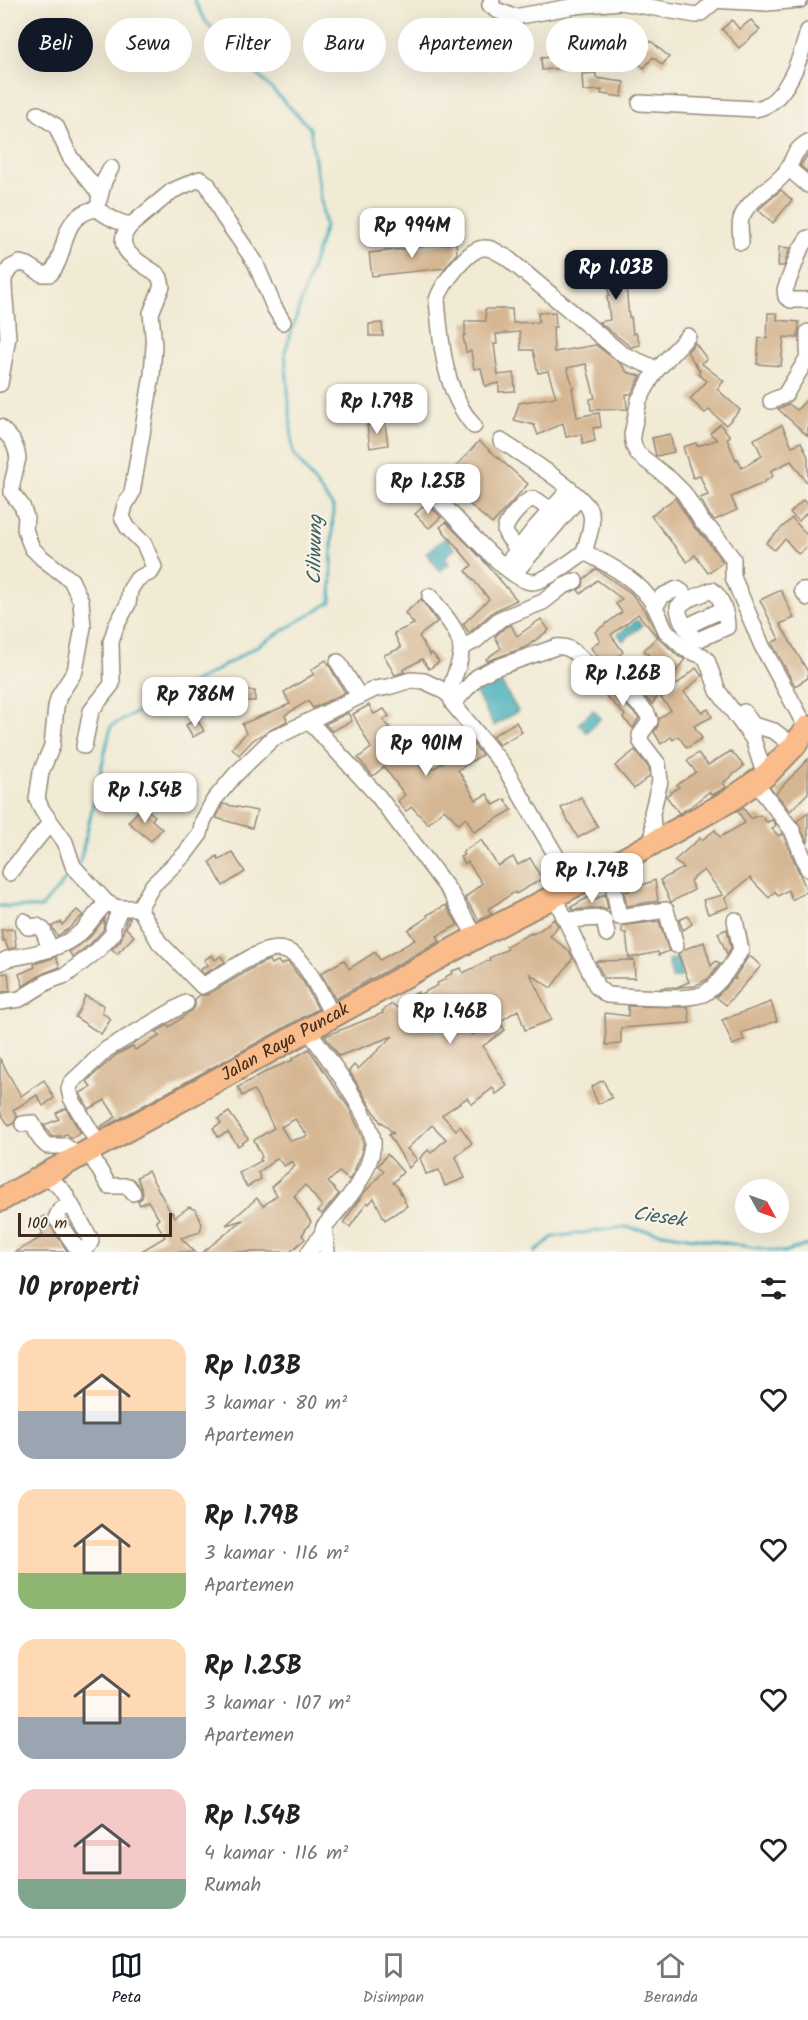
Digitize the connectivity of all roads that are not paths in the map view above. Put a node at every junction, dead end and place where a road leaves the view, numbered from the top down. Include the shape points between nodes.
1 (492, 0) edge
2 (713, 0) edge
3 (800, 0) edge
4 (621, 1) edge
5 (592, 2) edge
6 (766, 2) edge
7 (667, 5) edge
8 (808, 31) edge
9 (639, 103) dead end
10 (38, 114) dead end
11 (808, 142) edge
12 (111, 168) dead end
13 (788, 168) junction
14 (808, 185) edge
15 (98, 201) junction
16 (131, 225) junction
17 (808, 238) edge
18 (741, 242) dead end
19 (808, 300) edge
20 (283, 322) dead end
21 (808, 332) edge
22 (688, 336) dead end
23 (808, 351) edge
24 (808, 357) edge
25 (655, 372) junction
26 (0, 384) edge
27 (771, 401) dead end
28 (474, 426) dead end
29 (0, 427) edge
30 (501, 441) dead end
31 (409, 479) dead end
32 (574, 494) junction
33 (554, 506) junction
34 (516, 550) junction
35 (595, 558) junction
36 (509, 570) junction
37 (575, 581) dead end
38 (430, 596) dead end
39 (687, 600) junction
40 (655, 607) junction
41 (461, 648) junction
42 (338, 662) dead end
43 (588, 665) dead end
44 (646, 668) dead end
45 (718, 691) junction
46 (359, 696) junction
47 (452, 700) junction
48 (309, 721) junction
49 (803, 734) edge
50 (84, 746) dead end
51 (761, 778) junction
52 (50, 823) junction
53 (654, 843) junction
54 (610, 867) junction
55 (808, 869) edge
56 (9, 873) dead end
57 (576, 885) junction
58 (555, 897) junction
59 (108, 901) junction
60 (139, 908) junction
61 (567, 920) junction
62 (735, 920) dead end
63 (24, 921) dead end
64 (607, 934) dead end
65 (476, 937) junction
66 (676, 945) dead end
67 (50, 949) junction
68 (0, 963) edge
69 (0, 1002) edge
70 (186, 1003) dead end
71 (333, 1016) junction
72 (308, 1030) junction
73 (23, 1124) dead end
74 (89, 1151) junction
75 (46, 1174) junction
76 (133, 1193) dead end
77 (0, 1200) edge
78 (70, 1205) dead end
79 (324, 1227) junction
80 (309, 1252) edge
81 (327, 1252) edge

1 - 5 street via 490,5 496,10 514,17
2 - 6 street
2 - 7 street via 696,15
3 - 6 street
4 - 5 street
4 - 7 street
8 - 9 street via 795,72 765,108
10 - 15 street via 56,126
11 - 13 street via 796,151
12 - 15 street
13 - 14 street
13 - 18 street via 748,207 741,219
15 - 16 street via 113,220
15 - 26 street via 69,228 60,260 50,274 20,262 4,278 8,337
16 - 20 street via 172,191 201,180 255,262
16 - 50 street via 123,240 128,254 157,274 162,286 151,313 154,351 137,468 122,517 144,544 154,567 136,579 130,590 111,642 112,684 91,711
17 - 19 street via 784,294 790,300
21 - 23 street
22 - 25 street
24 - 27 street via 785,395
25 - 28 street via 622,354 506,258 481,247 457,268 437,300 447,372 462,411
25 - 49 street via 639,400 632,435 634,447 684,493 733,559 733,577
29 - 52 street via 16,449 12,493 26,517 32,548 71,580 81,601 82,627 75,671 59,696 52,746 38,787 37,799
30 - 32 street
31 - 36 street via 428,490
32 - 33 street
32 - 35 street via 590,510
32 - 36 street
33 - 34 street
33 - 34 street via 549,508 534,499 527,500 506,523 506,535
34 - 36 street
35 - 36 street via 533,582
35 - 40 street via 637,584
37 - 41 street via 543,602 501,619
38 - 41 street via 453,628
39 - 39 street via 678,607 678,614 694,639 727,627 724,609 712,590
39 - 40 street via 677,589 662,596
40 - 45 street via 666,631 685,649 707,660
41 - 47 street via 459,669 450,686
42 - 46 street
43 - 47 street via 572,650 556,646 492,669
44 - 53 street via 630,696 647,713 650,721 640,735 641,742 658,764 660,781 652,813
45 - 49 street via 731,694 753,725
45 - 51 street via 753,739
46 - 47 street via 417,680 439,688
46 - 48 street
47 - 57 street via 503,765
48 - 60 street via 272,739 235,775 214,800 200,834 153,885
48 - 65 street via 378,796 450,892
49 - 51 highway, Jalan Raya Puncak
51 - 53 highway, Jalan Raya Puncak via 729,801
51 - 55 street via 792,830
52 - 56 street
52 - 59 street via 65,842 73,866
53 - 54 highway, Jalan Raya Puncak
54 - 57 highway, Jalan Raya Puncak
54 - 66 street via 619,917 666,910
57 - 58 highway, Jalan Raya Puncak
58 - 61 street
58 - 65 highway, Jalan Raya Puncak
59 - 60 street
59 - 67 street via 75,937
59 - 69 street via 113,934 98,950 66,975 20,999
60 - 71 street via 159,942 202,986 259,952 283,950 304,965
61 - 62 street via 601,992 657,997 695,996 705,993 719,980 741,950
61 - 64 street via 600,918
63 - 67 street via 28,927 44,930
65 - 71 highway, Jalan Raya Puncak
67 - 68 street
70 - 74 street via 107,1049 71,1083 71,1098
71 - 72 highway, Jalan Raya Puncak
72 - 74 highway, Jalan Raya Puncak
72 - 79 street via 347,1084 372,1135 373,1145 358,1185
73 - 74 street via 32,1123 46,1146
74 - 75 highway, Jalan Raya Puncak
74 - 76 street via 109,1186 128,1186
75 - 77 highway, Jalan Raya Puncak
75 - 78 street via 64,1192
79 - 80 street
79 - 81 street

